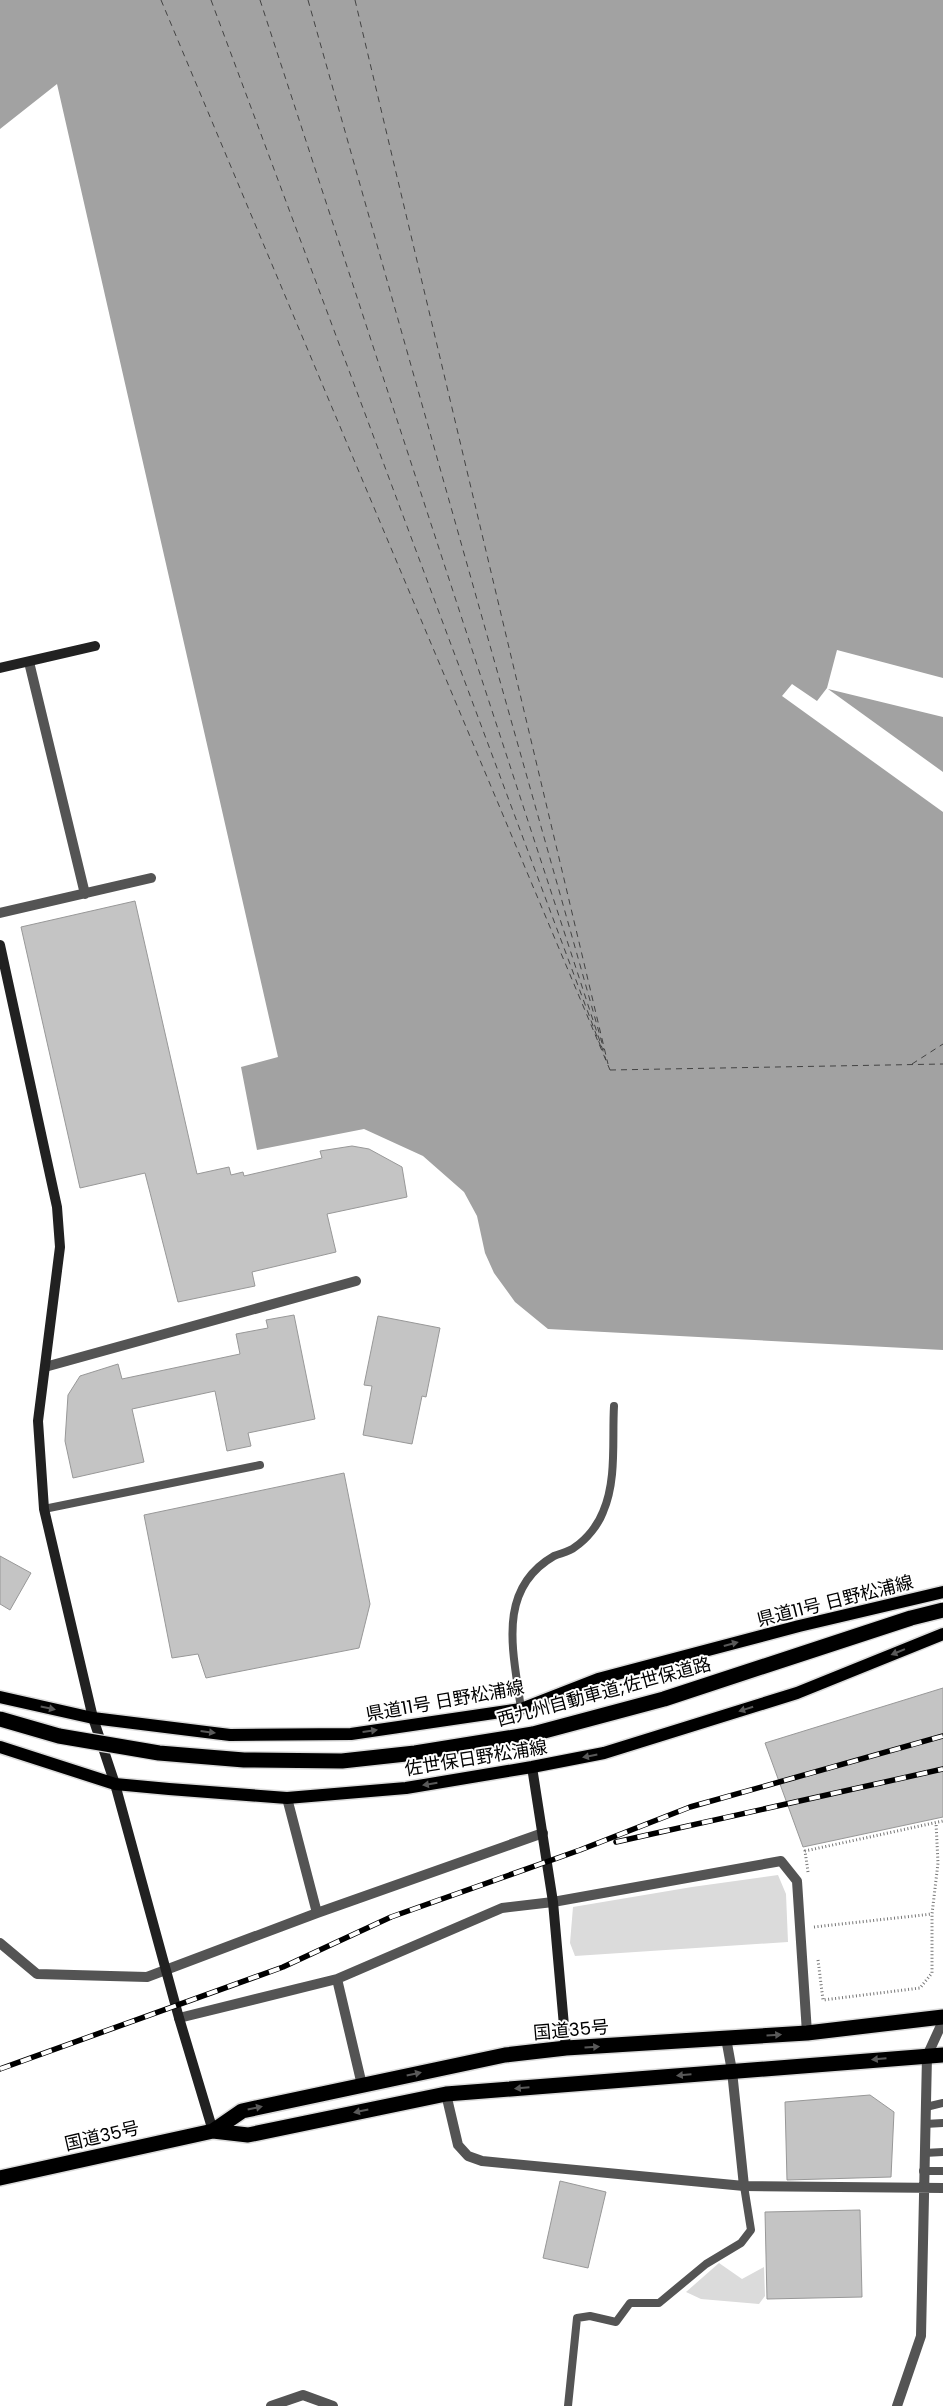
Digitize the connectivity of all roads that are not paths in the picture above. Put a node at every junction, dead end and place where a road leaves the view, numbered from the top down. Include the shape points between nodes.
1 (94, 646) dead end
2 (29, 662) junction
3 (0, 668) edge
4 (152, 878) dead end
5 (85, 894) junction
6 (0, 913) edge
7 (0, 945) edge
8 (356, 1281) dead end
9 (45, 1367) junction
10 (614, 1406) dead end
11 (260, 1466) dead end
12 (44, 1509) junction
13 (943, 1592) edge
14 (943, 1610) edge
15 (943, 1634) edge
16 (0, 1697) edge
17 (521, 1709) junction
18 (93, 1718) junction
19 (0, 1720) edge
20 (0, 1747) edge
21 (532, 1767) junction
22 (115, 1784) junction
23 (287, 1798) junction
24 (543, 1833) junction
25 (553, 1902) junction
26 (317, 1913) junction
27 (0, 1943) edge
28 (167, 1971) junction
29 (337, 1979) junction
30 (943, 2017) edge
31 (178, 2018) junction
32 (943, 2021) edge
33 (807, 2033) junction
34 (726, 2038) junction
35 (566, 2048) junction
36 (943, 2055) edge
37 (927, 2056) junction
38 (732, 2071) junction
39 (362, 2085) junction
40 (446, 2094) junction
41 (943, 2103) edge
42 (926, 2107) junction
43 (925, 2124) junction
44 (943, 2124) edge
45 (213, 2131) junction
46 (943, 2152) edge
47 (924, 2153) junction
48 (924, 2171) junction
49 (943, 2171) edge
50 (0, 2178) edge
51 (744, 2186) junction
52 (923, 2187) junction
53 (943, 2188) edge
54 (271, 2406) edge
55 (333, 2406) edge
56 (568, 2406) edge
57 (897, 2406) edge

1 - 2 street
2 - 3 street
2 - 5 street
4 - 5 street
5 - 6 street
7 - 9 street via 57,1207 60,1247
8 - 9 street
9 - 12 street via 38,1421
10 - 17 lane via 610,1488 603,1513 590,1534 574,1548 538,1567 520,1593 512,1614
11 - 12 lane
12 - 18 street
17 -> 13 main road, 県道11号 日野松浦線 via 598,1679
14 - 19 highway, 西九州自動車道;佐世保道路, bridge via 645,1704 533,1734 415,1753 342,1761 244,1760 159,1753 58,1736
15 -> 21 main road, 佐世保日野松浦線 via 797,1693 604,1753
16 -> 18 main road, 県道11号 日野松浦線
18 -> 17 main road, 県道11号 日野松浦線 via 230,1735 351,1734
18 - 22 street
20 - 22 main road, 佐世保日野松浦線
21 -> 23 main road, 佐世保日野松浦線 via 406,1788
21 - 24 street
22 - 23 main road, 佐世保日野松浦線
22 - 28 street
23 - 26 street
24 - 25 street
24 - 26 street
25 - 29 street via 502,1908
25 - 33 street via 781,1861 797,1881
25 - 35 street
26 - 28 street
27 - 28 street via 37,1974 147,1977
28 - 31 street
29 - 31 street
29 - 39 street
30 - 33 highway, 国道35号
31 - 45 street
32 - 37 street
34 -> 33 highway, 国道35号
35 -> 34 highway, 国道35号
34 - 38 street
39 -> 35 highway, 国道35号 via 505,2055
36 - 37 highway, 国道35号
37 -> 38 highway, 国道35号
37 - 42 street
38 -> 40 highway, 国道35号
38 - 51 street
45 -> 39 highway, 国道35号 via 242,2111
40 -> 45 highway, 国道35号 via 248,2135
40 - 51 street via 458,2144 468,2156
41 - 42 lane
42 - 43 street
43 - 44 lane
43 - 47 street
45 - 50 highway, 国道35号
46 - 47 lane
47 - 48 street
48 - 49 lane
48 - 52 street
51 - 52 street
51 - 56 lane via 751,2230 741,2244 706,2264 659,2303 630,2302 616,2322 590,2316 577,2318
52 - 53 street
52 - 57 street via 921,2336
54 - 55 street via 303,2395

